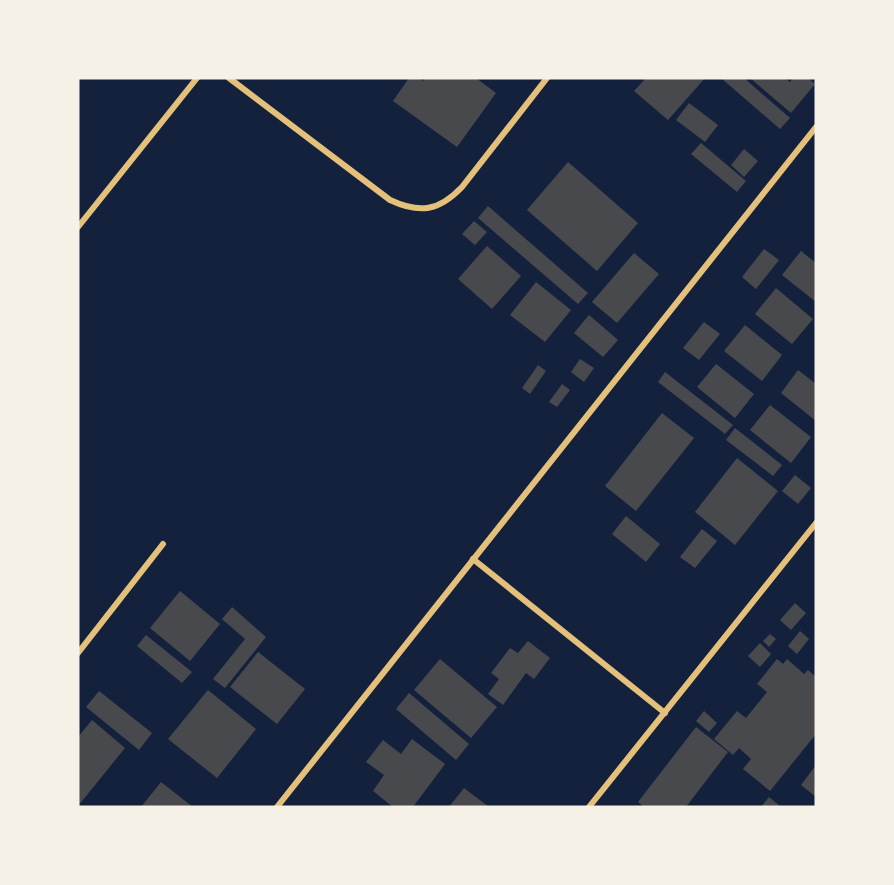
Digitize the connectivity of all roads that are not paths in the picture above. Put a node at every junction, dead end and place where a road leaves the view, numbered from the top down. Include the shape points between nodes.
1 (197, 78) edge
2 (229, 78) edge
3 (547, 78) edge
4 (816, 127) edge
5 (78, 227) edge
6 (816, 523) edge
7 (163, 544) dead end
8 (473, 559) junction
9 (78, 653) edge
10 (665, 713) junction
11 (277, 807) edge
12 (589, 807) edge

1 - 5 street
2 - 3 street via 390,200 421,209 451,199
4 - 8 street
6 - 10 street
7 - 9 street
8 - 10 street
8 - 11 street
10 - 12 street

